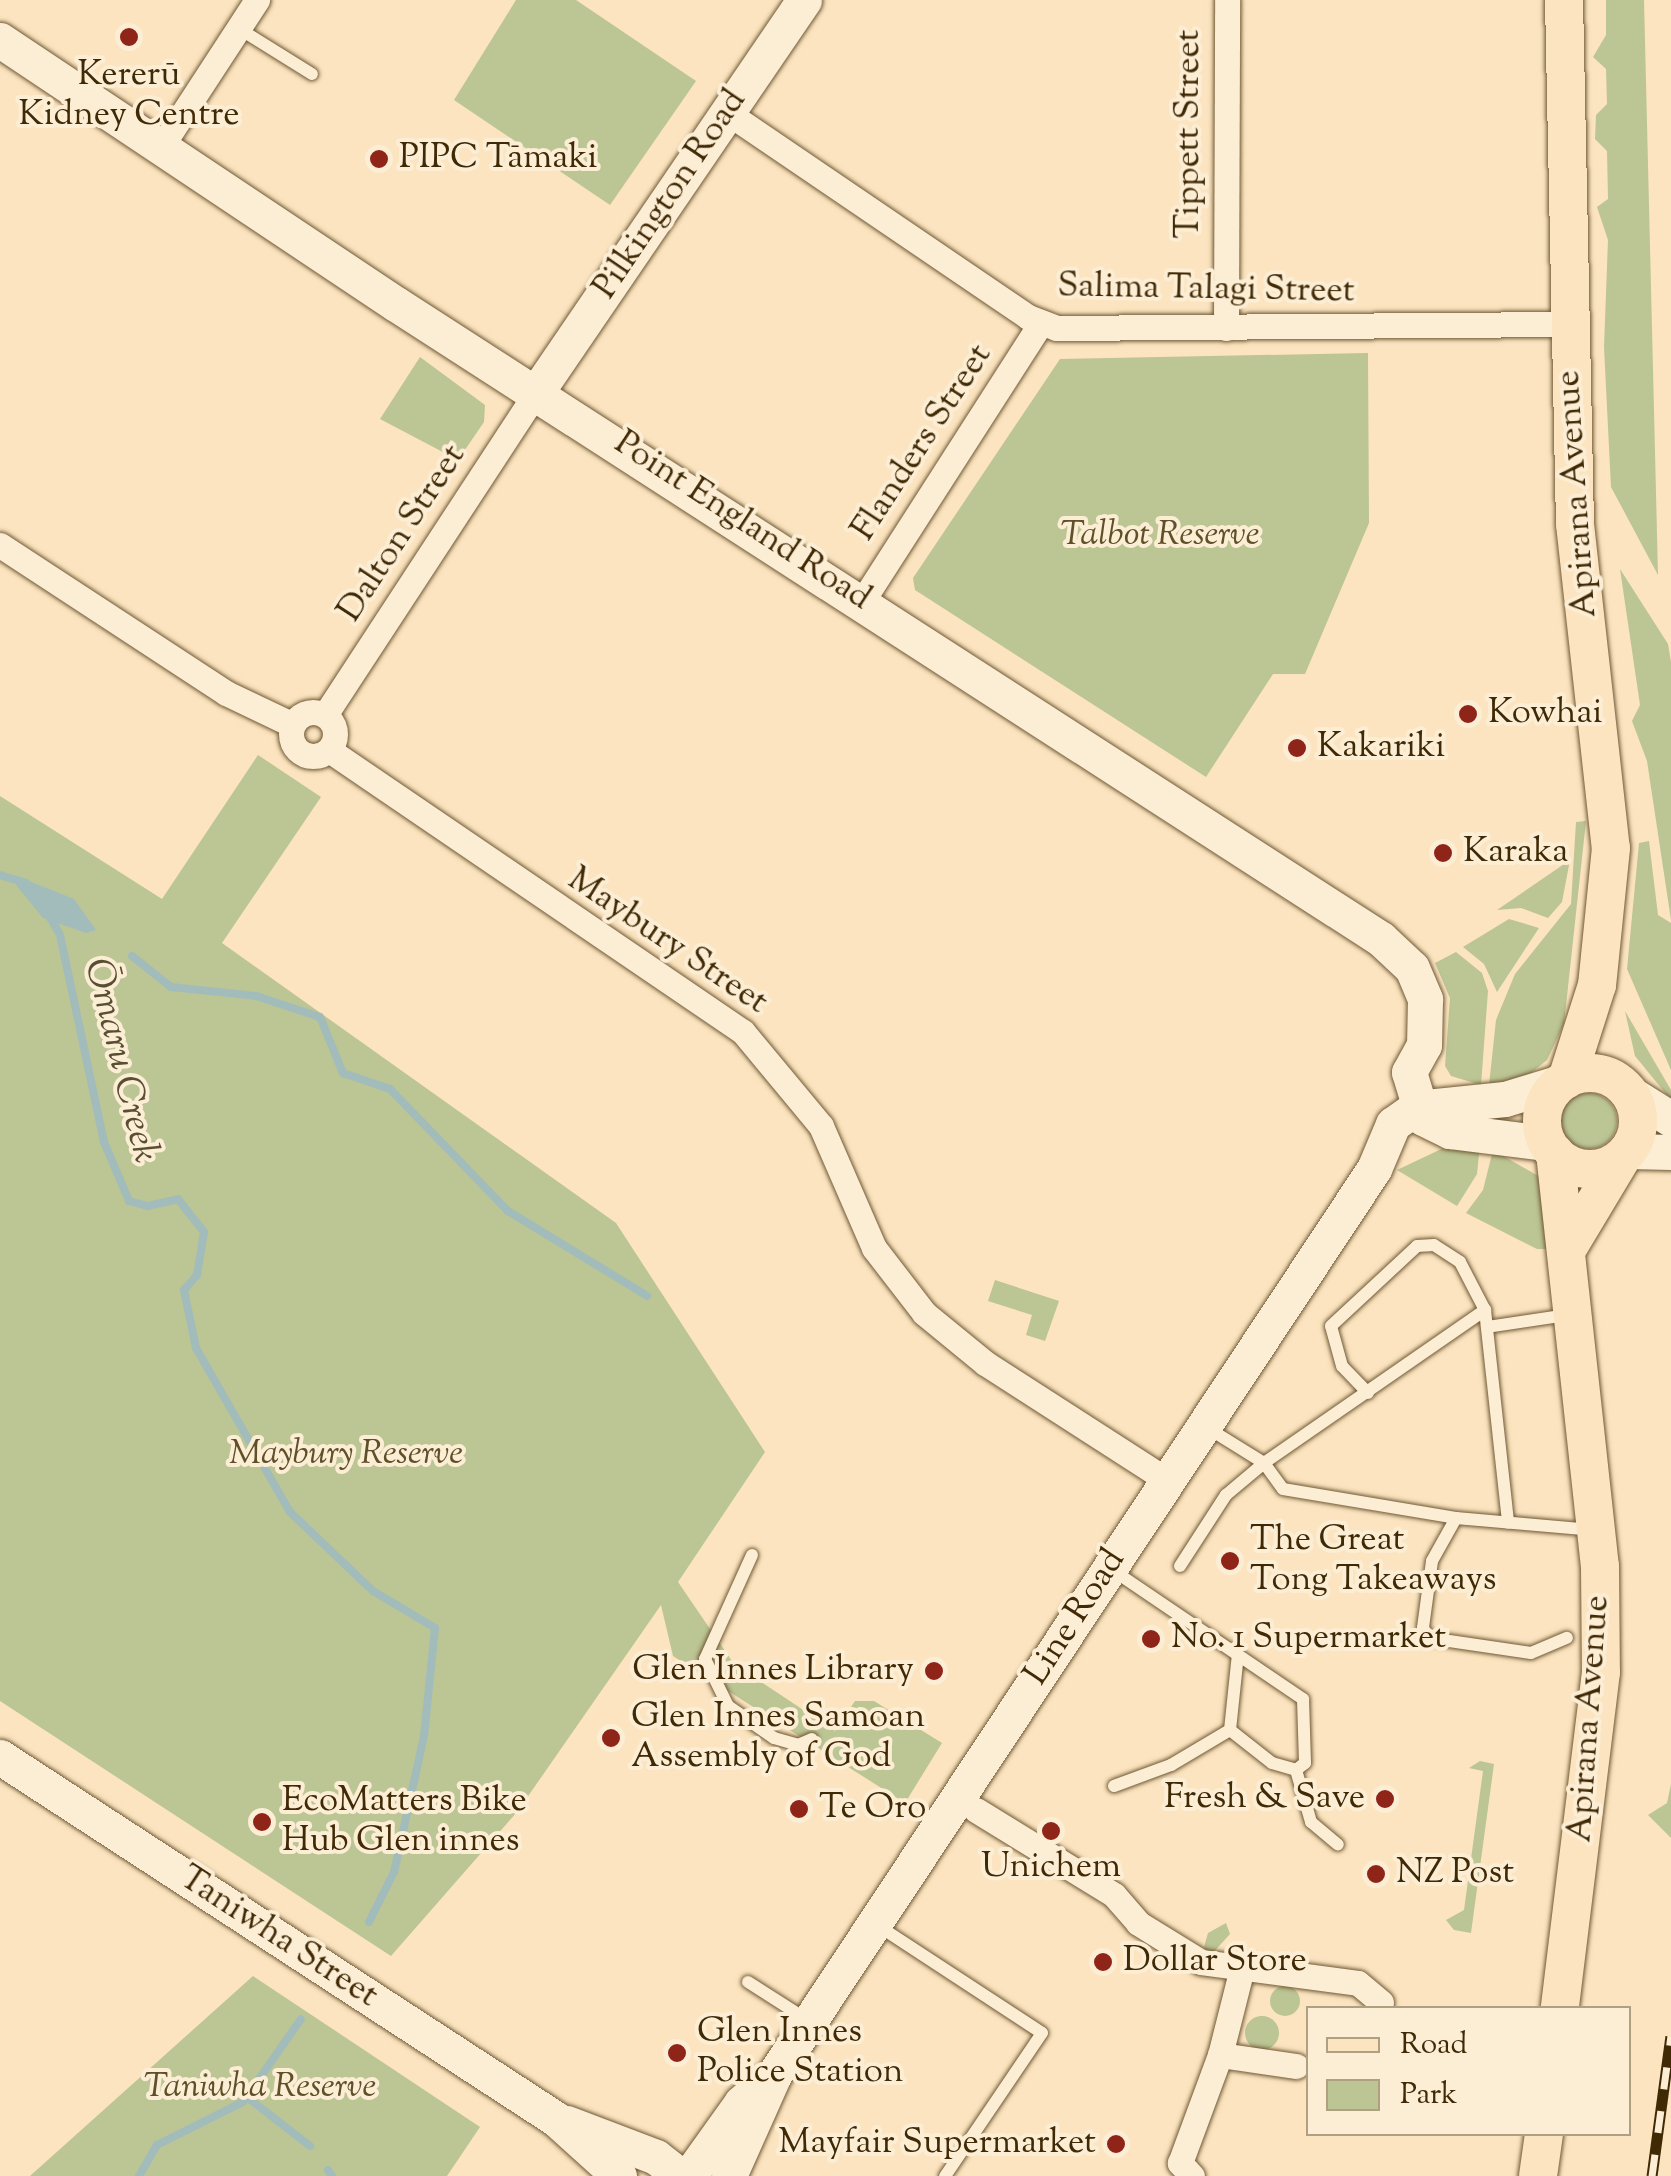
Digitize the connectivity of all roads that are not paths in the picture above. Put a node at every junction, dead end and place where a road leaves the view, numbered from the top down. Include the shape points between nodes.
1 (257, 0) edge
2 (804, 0) edge
3 (1227, 0) edge
4 (1564, 0) edge
5 (238, 28) junction
6 (0, 40) edge
7 (312, 74) dead end
8 (728, 113) junction
9 (161, 148) junction
10 (1041, 323) junction
11 (1568, 324) junction
12 (1226, 328) junction
13 (538, 390) junction
14 (0, 545) edge
15 (863, 600) junction
16 (325, 715) junction
17 (293, 725) junction
18 (329, 750) junction
19 (1597, 985) junction
20 (1424, 1045) junction
21 (1564, 1081) junction
22 (1624, 1089) junction
23 (1416, 1108) junction
24 (1465, 1117) junction
25 (1671, 1119) edge
26 (1551, 1148) junction
27 (1671, 1152) edge
28 (1625, 1155) junction
29 (1378, 1162) junction
30 (1566, 1251) junction
31 (1485, 1310) junction
32 (1574, 1314) junction
33 (1487, 1327) junction
34 (1368, 1393) junction
35 (1204, 1426) junction
36 (1264, 1463) junction
37 (1168, 1481) junction
38 (1456, 1518) junction
39 (1508, 1523) junction
40 (1599, 1530) junction
41 (752, 1556) dead end
42 (1180, 1566) dead end
43 (1110, 1568) junction
44 (1567, 1638) dead end
45 (1238, 1654) junction
46 (1230, 1730) junction
47 (812, 1739) dead end
48 (0, 1757) edge
49 (1296, 1770) junction
50 (1114, 1786) dead end
51 (976, 1810) dead end
52 (1338, 1845) dead end
53 (875, 1924) junction
54 (1242, 1968) junction
55 (748, 1982) dead end
56 (1381, 2002) dead end
57 (1560, 2006) edge
58 (809, 2021) junction
59 (1220, 2055) junction
60 (1296, 2066) dead end
61 (774, 2075) junction
62 (556, 2119) junction
63 (1544, 2136) edge
64 (687, 2173) edge
65 (1195, 2174) edge
66 (619, 2176) edge
67 (728, 2176) edge
68 (946, 2176) edge
69 (1538, 2176) edge

1 - 5 street
2 - 8 main road, Pilkington Road
3 - 12 street, Tippett Street
4 - 11 main road, Apirana Avenue
5 - 7 lane
5 - 9 street
6 - 9 main road, Point England Road
8 - 10 street, Salima Talagi Street
8 - 13 main road, Pilkington Road
9 - 13 main road, Point England Road
10 - 12 street, Salima Talagi Street via 1070,330
10 - 15 street, Flanders Street
11 - 12 street, Salima Talagi Street
11 - 19 main road, Apirana Avenue via 1575,524 1610,815
13 - 15 main road, Point England Road
13 - 16 street, Dalton Street
14 - 17 street via 226,693
15 - 20 main road, Point England Road via 1381,938 1412,968 1421,988
16 - 17 street via 307,712
16 - 18 street via 336,732
17 - 18 street via 300,752 315,756
18 - 37 street, Maybury Street via 743,1032 821,1126 874,1248 924,1313 984,1363
19 - 21 main road, Apirana Avenue
19 - 22 main road, Apirana Avenue
20 - 23 main road, Point England Road via 1409,1072
20 - 24 main road, Point England Road
21 - 22 main road via 1596,1074
21 - 24 main road
21 - 26 main road via 1543,1113
22 - 25 main road
22 - 28 main road via 1636,1112
23 - 24 main road
23 - 29 main road, Line Road via 1392,1124
24 - 26 main road
24 - 29 main road
26 - 28 main road via 1588,1168
26 - 30 main road, Apirana Avenue
27 - 28 main road
28 - 30 main road
29 - 35 main road, Line Road
30 - 32 main road, Apirana Avenue
31 - 33 lane
31 - 34 lane
31 - 34 lane via 1460,1262 1434,1245 1417,1246 1331,1326 1342,1366
32 - 33 lane
32 - 40 main road, Apirana Avenue
33 - 39 lane
34 - 36 lane
35 - 36 lane
35 - 37 main road, Line Road
36 - 38 lane via 1283,1490
36 - 42 lane via 1226,1495
37 - 43 main road, Line Road
38 - 39 lane
38 - 44 lane via 1432,1560 1423,1628 1429,1638 1531,1653
39 - 40 lane
40 - 57 main road, Apirana Avenue via 1601,1672
41 - 47 lane via 706,1659 728,1706 774,1738 798,1745
43 - 45 lane
43 - 53 main road, Line Road
45 - 46 lane
45 - 49 lane via 1303,1699 1305,1764
46 - 49 lane via 1272,1764
46 - 50 lane via 1171,1766
48 - 62 main road, Taniwha Street
49 - 52 lane via 1311,1822
51 - 54 street via 1114,1895 1138,1923 1201,1962
53 - 58 main road, Line Road
53 - 68 lane via 1042,2033
54 - 56 street via 1358,1983
54 - 59 street
55 - 58 lane
58 - 61 main road, Line Road
59 - 60 street
59 - 65 street via 1180,2163
61 - 64 main road, Line Road via 741,2104
61 - 67 main road, Line Road
62 - 64 main road, Taniwha Street
62 - 66 main road, Taniwha Street
63 - 69 main road

